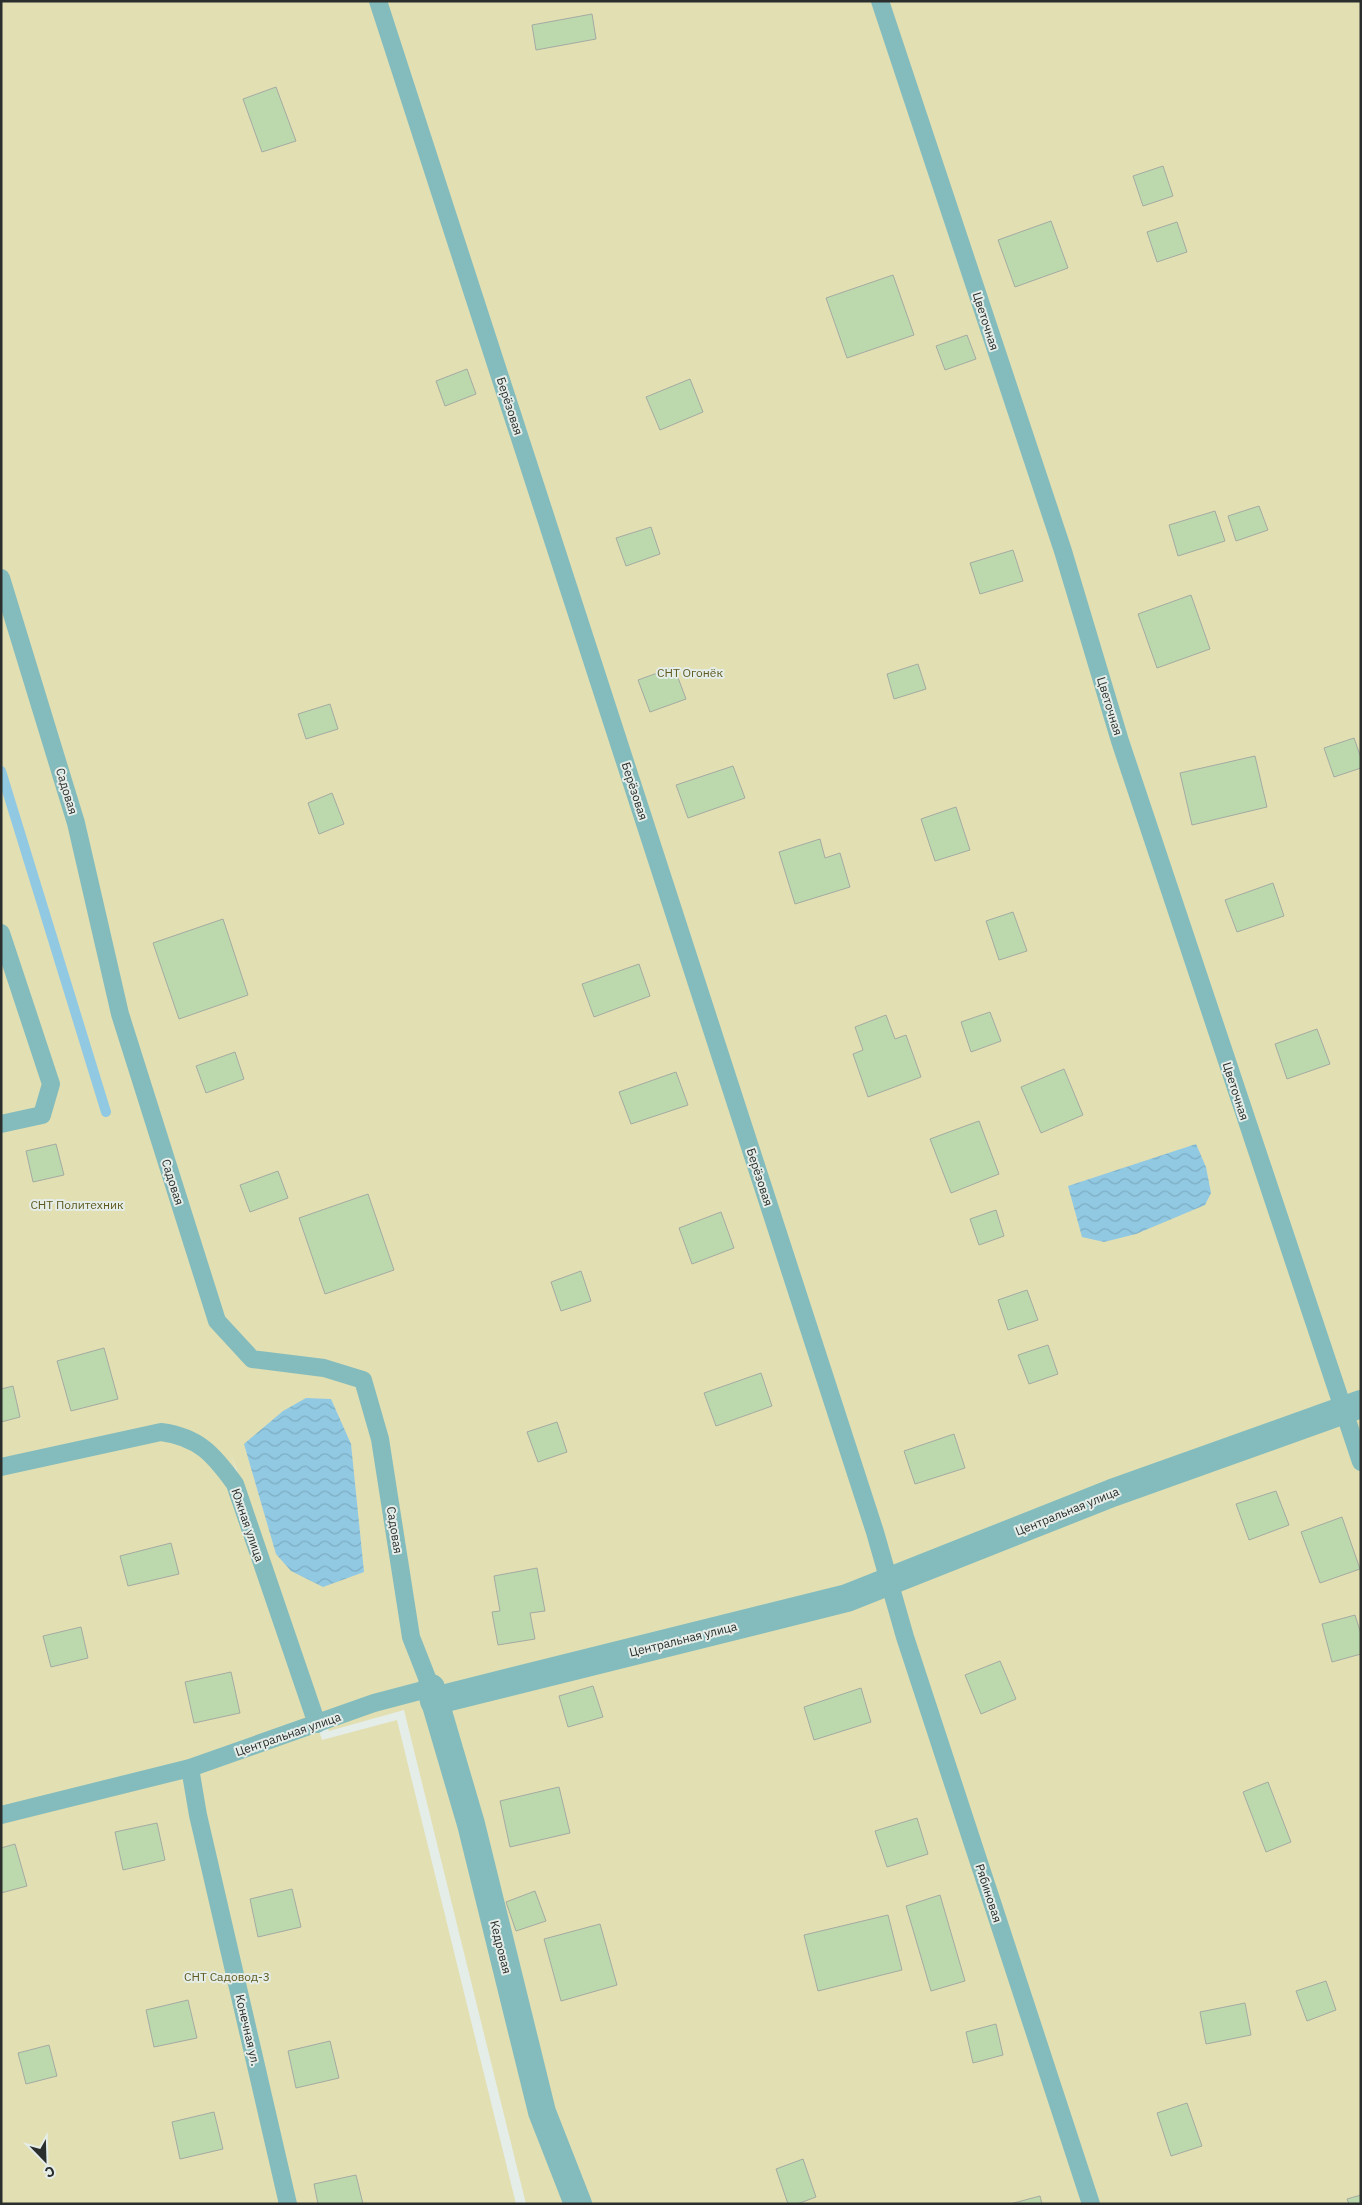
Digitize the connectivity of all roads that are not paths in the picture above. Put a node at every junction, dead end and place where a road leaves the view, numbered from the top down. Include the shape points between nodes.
1 (378, 1) edge
2 (880, 1) edge
3 (1, 578) edge
4 (1, 933) edge
5 (1, 1124) edge
6 (1352, 1407) edge
7 (1361, 1462) edge
8 (1, 1468) edge
9 (889, 1582) junction
10 (432, 1694) junction
11 (317, 1724) junction
12 (190, 1768) junction
13 (1, 1815) edge
14 (288, 2204) edge
15 (578, 2204) edge
16 (1091, 2204) edge

1 - 9 lane, Берёзовая
2 - 6 lane, Цветочная via 1063,551 1120,741
3 - 10 lane, Садовая via 76,823 120,1014 217,1320 252,1359 324,1368 363,1380 380,1439 411,1638
4 - 5 lane via 51,1084 42,1115
6 - 7 lane, Цветочная
6 - 9 street, Центральная улица via 1112,1493
8 - 11 lane, Южная улица via 161,1432 180,1435 200,1446 218,1461 235,1484
9 - 10 street, Центральная улица via 847,1598
9 - 16 lane, Рябиновая
10 - 11 lane, Центральная улица via 374,1703
10 - 15 street, Кедровая via 471,1824 542,2112
11 - 12 lane, Центральная улица
12 - 13 lane, Центральная улица
12 - 14 lane, Конечная ул. via 198,1815

